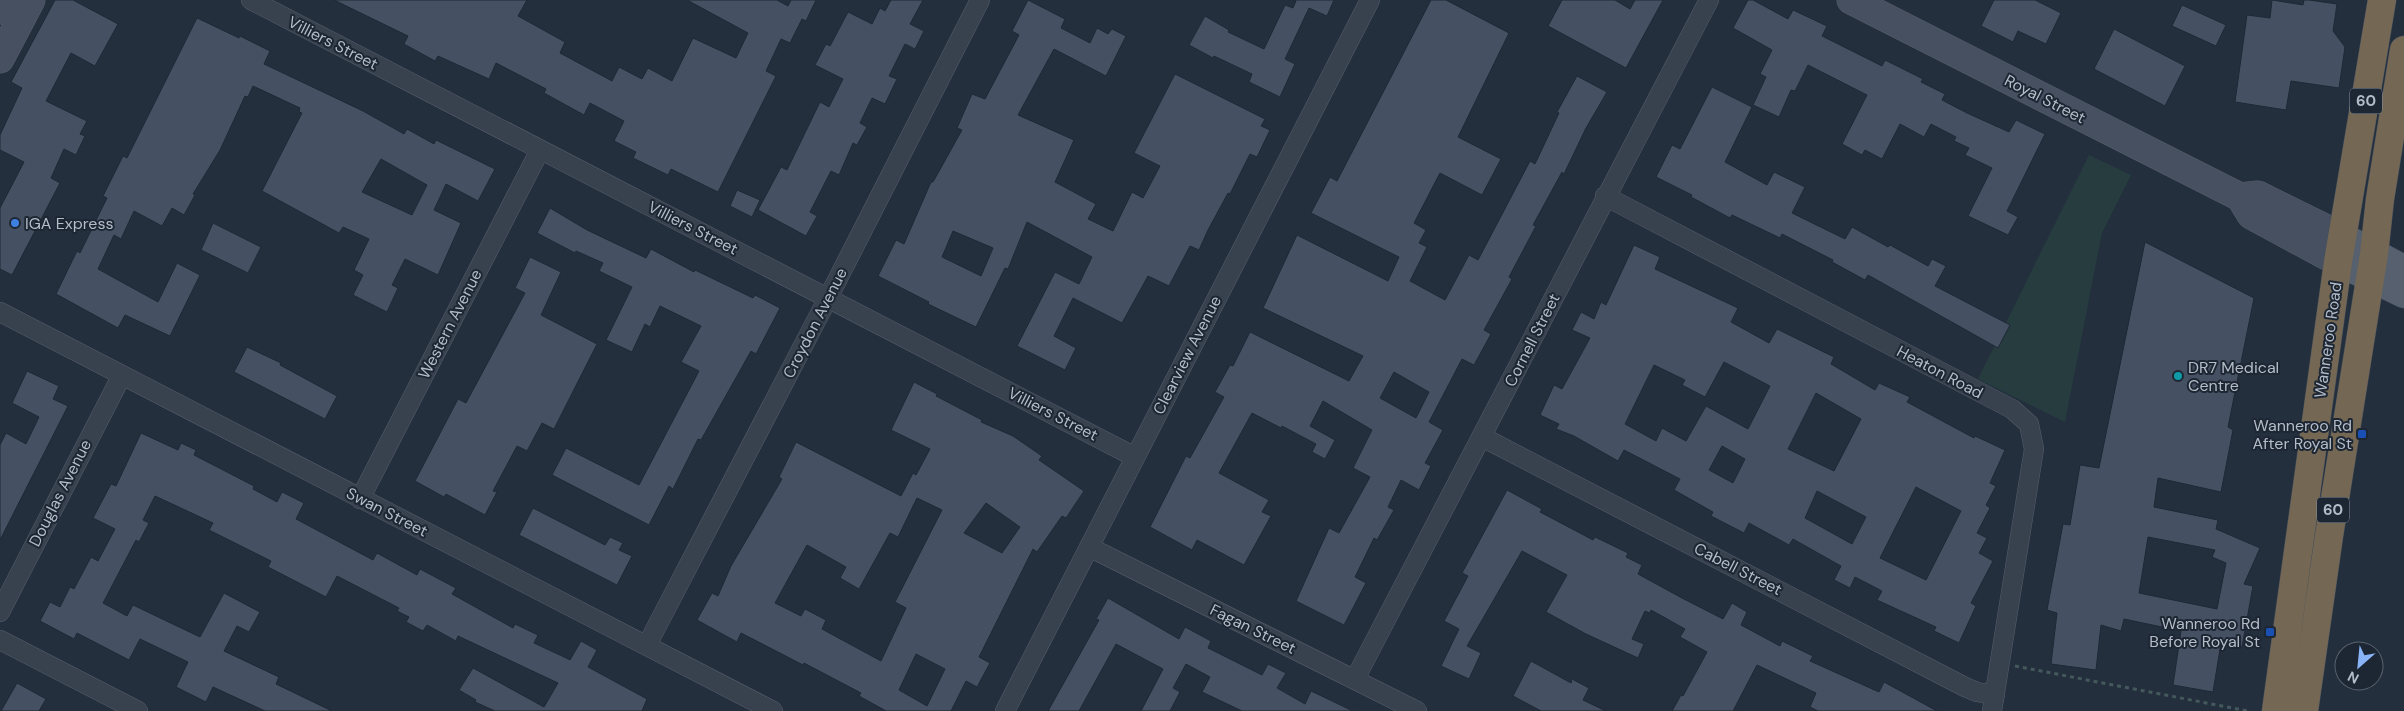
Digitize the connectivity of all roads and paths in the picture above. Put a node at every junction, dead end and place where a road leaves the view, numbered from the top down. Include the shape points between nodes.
1 (5, 0) edge
2 (31, 0) edge
3 (251, 0) edge
4 (980, 0) edge
5 (1370, 0) edge
6 (1709, 0) edge
7 (1851, 0) edge
8 (2382, 0) edge
9 (0, 10) edge
10 (2404, 50) edge
11 (0, 59) edge
12 (540, 150) junction
13 (1605, 196) junction
14 (2340, 249) junction
15 (2372, 266) junction
16 (2404, 269) edge
17 (2404, 294) edge
18 (828, 298) junction
19 (0, 312) edge
20 (122, 375) junction
21 (1482, 437) junction
22 (1135, 457) junction
23 (360, 498) junction
24 (1089, 547) junction
25 (0, 612) edge
26 (0, 640) edge
27 (647, 645) junction
28 (2000, 664) junction
29 (1355, 679) junction
30 (1994, 703) edge
31 (138, 711) edge
32 (773, 711) edge
33 (1005, 711) edge
34 (1417, 711) edge
35 (2248, 711) edge
36 (2276, 711) edge
37 (2304, 711) edge

1 - 9 main road
2 - 11 main road
3 - 12 street, Villiers Street
4 - 18 street, Croydon Avenue
5 - 22 street, Clearview Avenue
6 - 13 street, Cornell Street
7 - 14 main road, Royal Street via 2240,197 2251,215
8 - 14 highway, Wanneroo Road / 60
10 - 15 highway, Wanneroo Road / 60
12 - 18 street, Villiers Street
12 - 23 street, Western Avenue
13 - 21 street, Cornell Street
13 - 28 street, Heaton Road via 2012,409 2029,424 2034,449
14 - 15 main road, Royal Street
14 - 36 highway, Wanneroo Road / 60
15 - 16 main road, Royal Street
15 - 17 main road, Royal Street
15 - 37 highway, Wanneroo Road / 60
18 - 22 street, Villiers Street
18 - 27 street, Croydon Avenue
19 - 20 street, Swan Street
20 - 23 street, Swan Street
20 - 25 street, Douglas Avenue
21 - 29 street, Cornell Street
21 - 30 street, Cabell Street
22 - 24 street, Clearview Avenue
23 - 27 street, Swan Street
24 - 29 street, Fagan Street
24 - 33 street, Clearview Avenue
26 - 31 street
27 - 32 street, Swan Street
28 - 30 street, Heaton Road
28 - 35 path
29 - 34 street, Fagan Street

